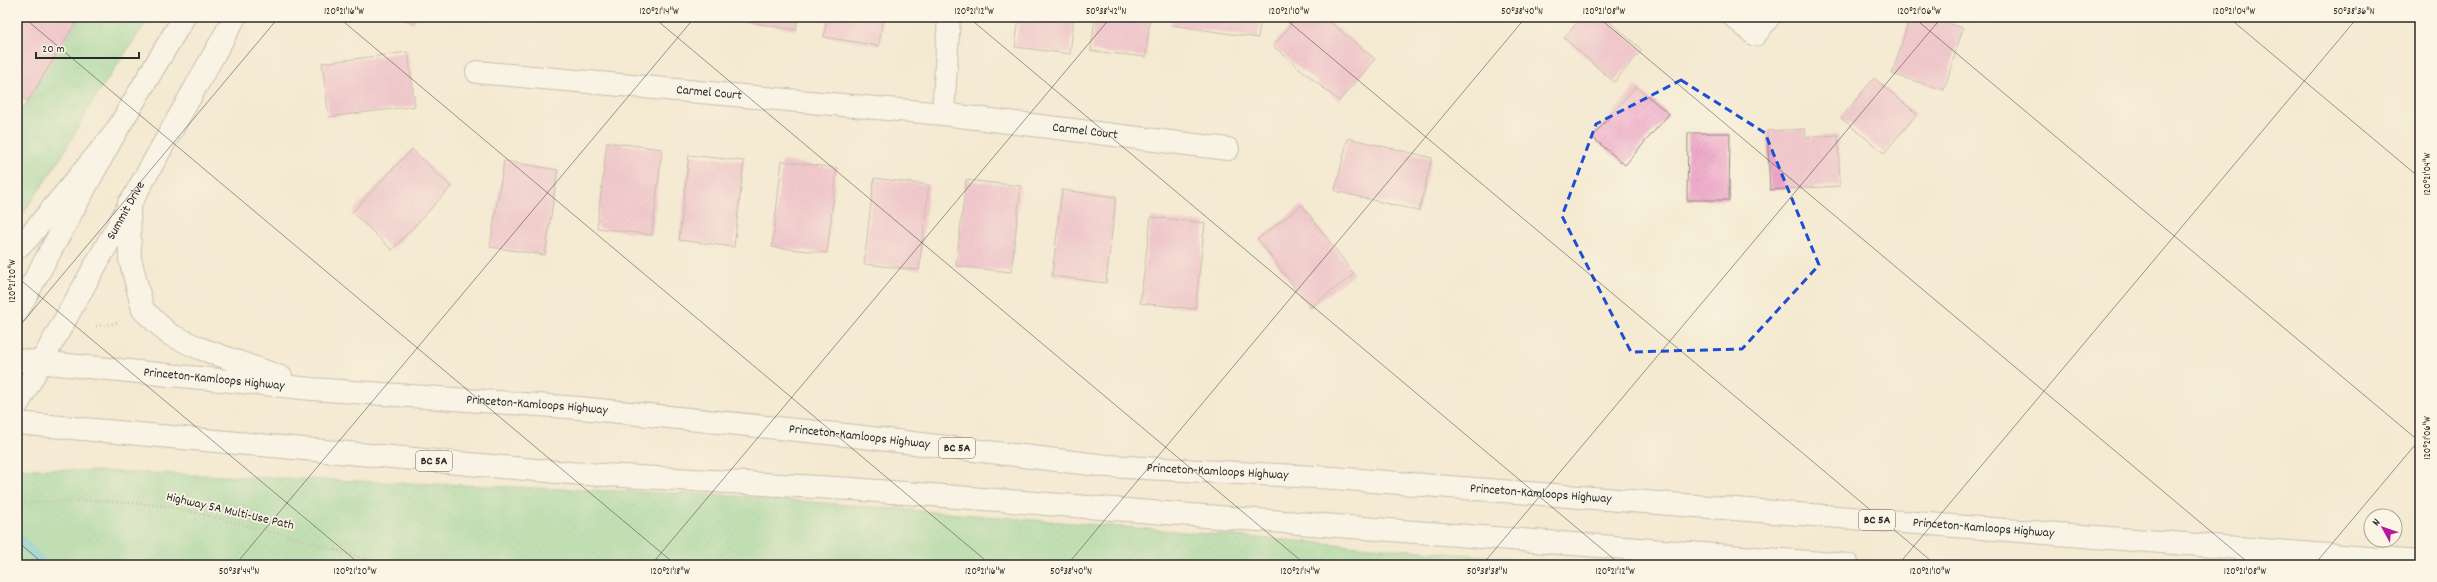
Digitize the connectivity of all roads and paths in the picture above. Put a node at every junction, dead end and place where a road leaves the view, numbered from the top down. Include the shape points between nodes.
1 (184, 17) edge
2 (235, 17) edge
3 (949, 17) edge
4 (1734, 17) edge
5 (1769, 17) edge
6 (477, 72) dead end
7 (943, 114) junction
8 (116, 133) junction
9 (1228, 148) dead end
10 (129, 203) junction
11 (17, 248) edge
12 (17, 312) edge
13 (123, 322) dead end
14 (96, 326) dead end
15 (17, 360) edge
16 (40, 362) junction
17 (312, 389) junction
18 (17, 404) edge
19 (17, 423) edge
20 (17, 503) edge
21 (17, 526) edge
22 (2420, 562) edge
23 (387, 565) edge
24 (1848, 565) edge

1 - 8 main road
2 - 10 main road, Summit Drive
3 - 7 main road
4 - 5 main road via 1755,35
6 - 7 main road, Carmel Court
7 - 9 main road, Carmel Court
8 - 11 main road
8 - 12 main road
10 - 16 main road, Summit Drive
10 - 17 main road via 130,259 143,310 169,334 199,348
13 - 14 path
15 - 16 main road, Princeton-Kamloops Highway / BC 5A
16 - 17 main road, Princeton-Kamloops Highway / BC 5A
16 - 18 main road, Summit Drive
17 - 22 main road, Princeton-Kamloops Highway / BC 5A via 580,408 846,435 1107,466 1334,478
19 - 24 main road, BC 5A via 569,473 852,489
20 - 21 path
20 - 23 path, Highway 5A Multi-Use Path via 92,500 169,506 292,537

